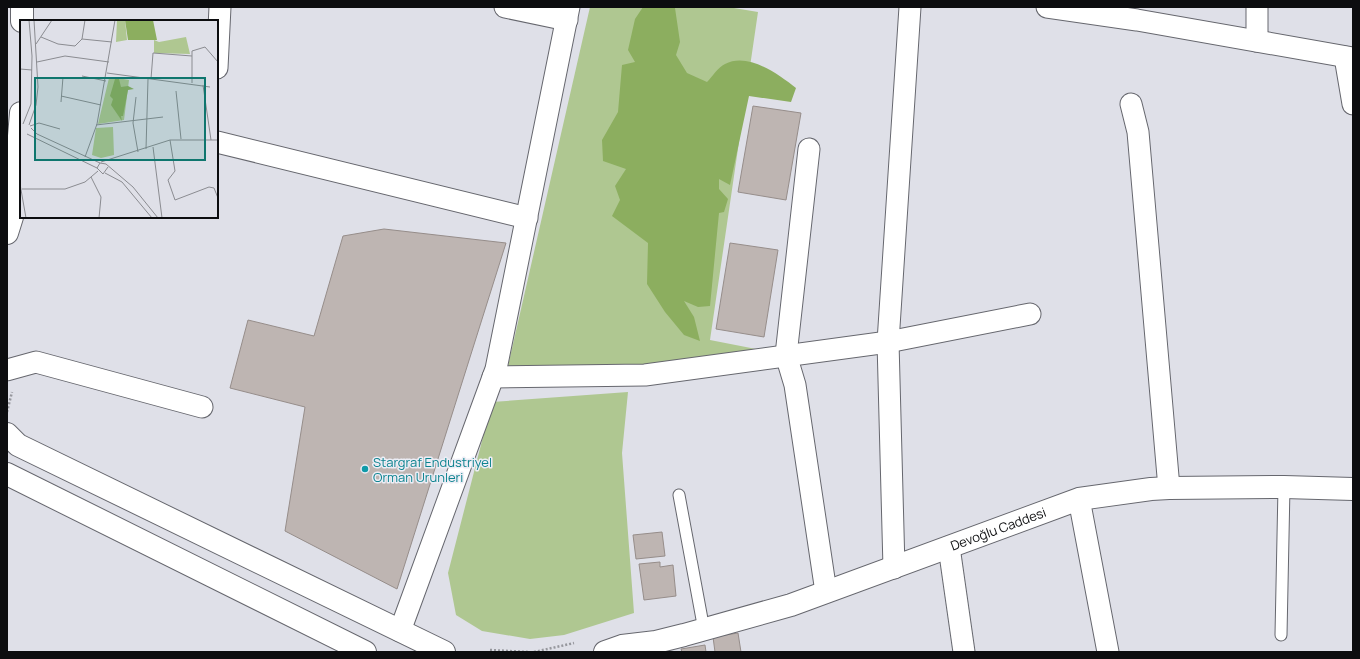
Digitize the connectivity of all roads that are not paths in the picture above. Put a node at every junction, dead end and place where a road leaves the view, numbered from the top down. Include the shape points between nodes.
1 (22, 7) edge
2 (220, 7) edge
3 (505, 7) edge
4 (910, 7) edge
5 (1047, 7) edge
6 (1257, 7) edge
7 (568, 13) edge
8 (22, 20) edge
9 (1256, 41) junction
10 (218, 48) edge
11 (1349, 58) edge
12 (1131, 104) dead end
13 (1353, 104) edge
14 (20, 125) edge
15 (218, 142) edge
16 (809, 149) dead end
17 (527, 218) junction
18 (7, 232) edge
19 (1030, 314) dead end
20 (888, 342) junction
21 (786, 355) junction
22 (7, 370) edge
23 (493, 377) junction
24 (202, 407) dead end
25 (7, 434) edge
26 (7, 474) edge
27 (1284, 487) junction
28 (1170, 488) junction
29 (1353, 489) edge
30 (679, 495) dead end
31 (1080, 499) junction
32 (949, 548) junction
33 (894, 568) junction
34 (826, 592) junction
35 (704, 630) junction
36 (400, 631) junction
37 (1281, 635) dead end
38 (648, 647) edge
39 (365, 652) edge
40 (444, 652) edge
41 (605, 652) edge
42 (964, 652) edge
43 (1108, 652) edge

1 - 8 street
2 - 10 street
3 - 7 street
4 - 20 street
5 - 9 street
6 - 9 street
7 - 17 street
9 - 11 street
11 - 13 street
12 - 28 street via 1138,132
14 - 18 street via 12,217
15 - 17 street
16 - 21 street
17 - 23 street
19 - 20 street
20 - 21 street
20 - 33 street
21 - 23 street via 645,375
21 - 34 street via 795,385
22 - 24 street via 36,362
23 - 36 street
25 - 36 street via 18,445
26 - 39 street
27 - 28 street, Devoğlu Caddesi
27 - 29 street, Devoğlu Caddesi
27 - 37 lane
28 - 31 street, Devoğlu Caddesi
30 - 35 lane
31 - 32 street, Devoğlu Caddesi
31 - 43 street
32 - 33 street, Devoğlu Caddesi
32 - 42 street
33 - 34 street, Devoğlu Caddesi
34 - 35 street, Devoğlu Caddesi via 791,605
35 - 38 street, Devoğlu Caddesi
36 - 40 street
38 - 41 street, Devoğlu Caddesi via 622,646

